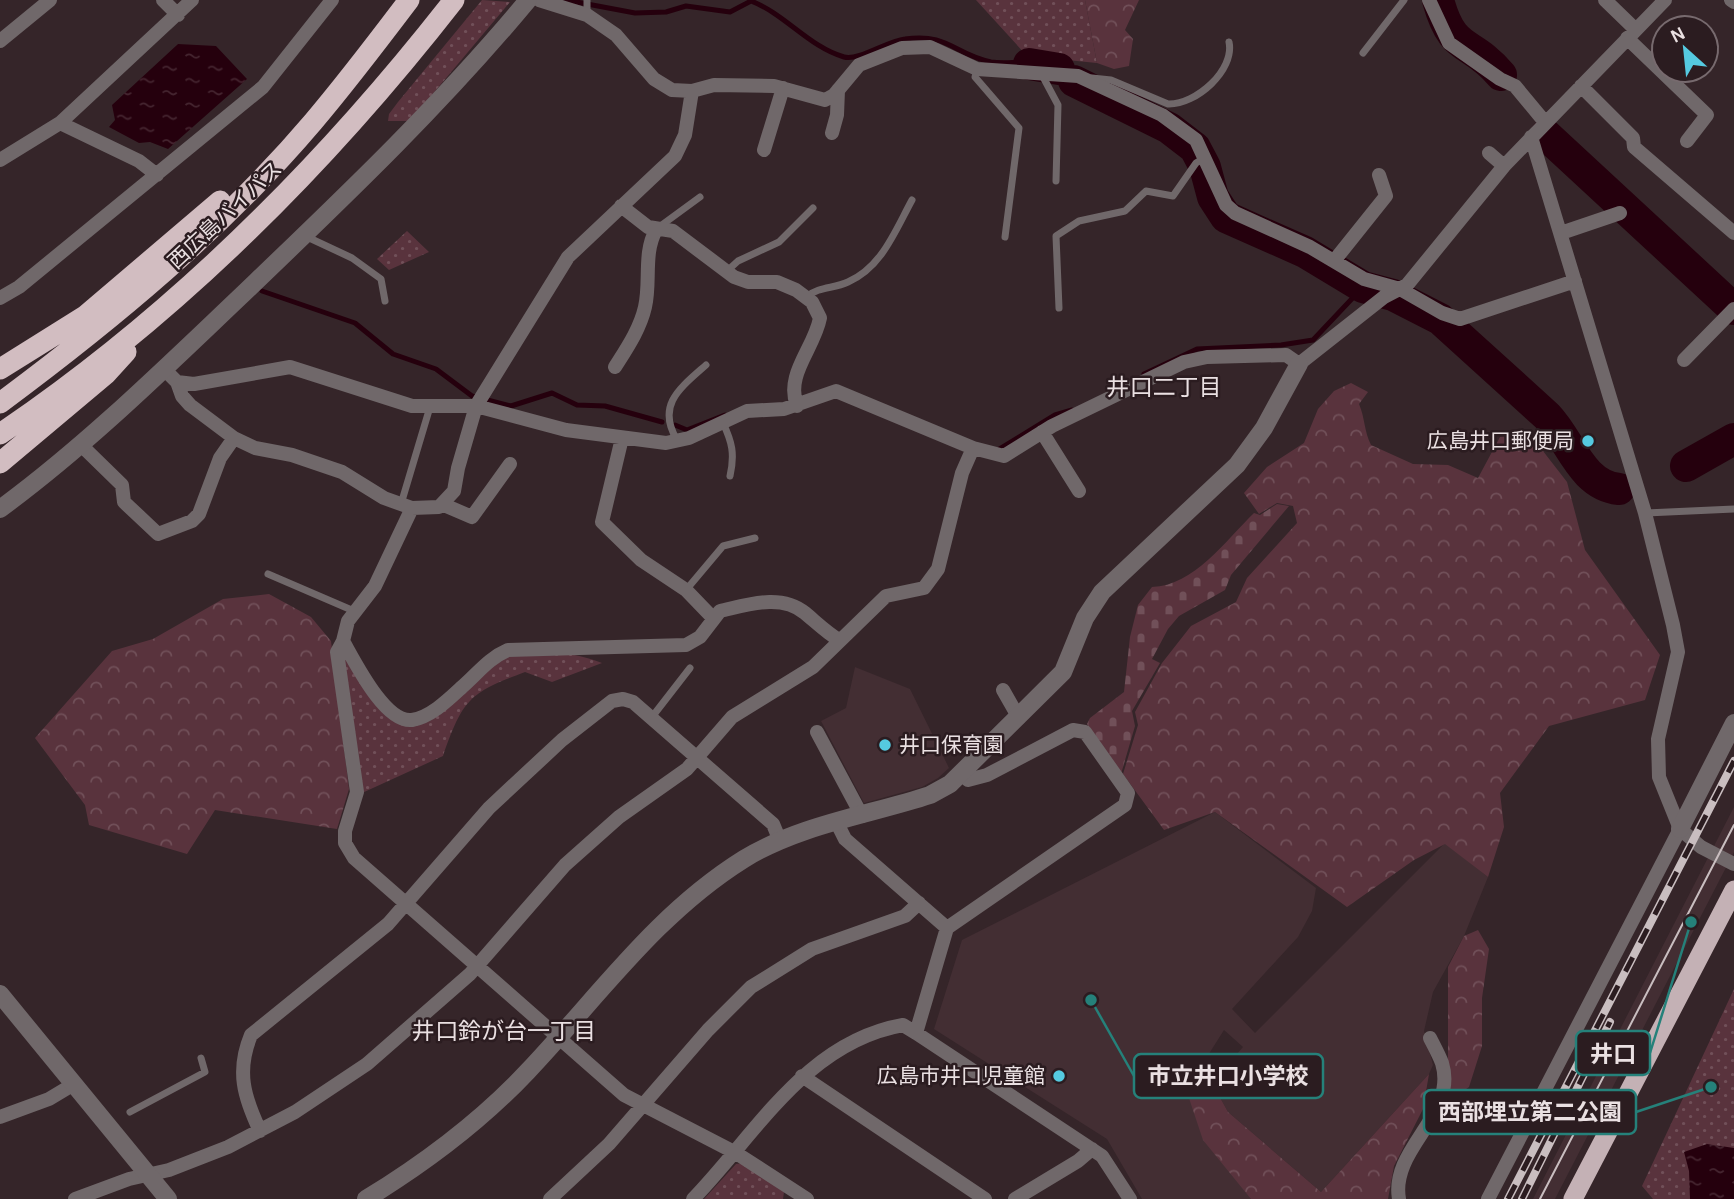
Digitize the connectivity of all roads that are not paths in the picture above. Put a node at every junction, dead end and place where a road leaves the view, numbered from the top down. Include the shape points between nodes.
1 (50, 0) edge
2 (163, 0) edge
3 (192, 0) edge
4 (332, 0) edge
5 (409, 0) edge
6 (454, 0) edge
7 (528, 0) edge
8 (539, 0) edge
9 (1404, 0) edge
10 (1429, 0) edge
11 (1605, 0) edge
12 (1665, 0) edge
13 (587, 5) edge
14 (178, 15) junction
15 (1632, 34) junction
16 (0, 41) edge
17 (1229, 42) dead end
18 (1363, 53) dead end
19 (977, 69) junction
20 (1041, 74) junction
21 (1088, 78) junction
22 (1581, 86) junction
23 (783, 88) junction
24 (838, 90) junction
25 (692, 91) junction
26 (1544, 121) junction
27 (60, 123) junction
28 (312, 123) junction
29 (832, 133) dead end
30 (1531, 137) junction
31 (1687, 141) dead end
32 (764, 150) dead end
33 (1489, 153) dead end
34 (1202, 159) junction
35 (0, 160) edge
36 (1504, 166) junction
37 (158, 175) junction
38 (1379, 175) dead end
39 (1056, 181) dead end
40 (700, 197) dead end
41 (912, 200) dead end
42 (621, 206) junction
43 (813, 208) dead end
44 (1620, 213) dead end
45 (656, 230) junction
46 (1561, 233) junction
47 (1734, 233) edge
48 (304, 236) junction
49 (1005, 237) dead end
50 (1334, 261) junction
51 (203, 272) junction
52 (726, 272) junction
53 (1575, 281) junction
54 (1393, 292) junction
55 (806, 297) junction
56 (0, 298) edge
57 (385, 300) dead end
58 (1059, 308) dead end
59 (1732, 311) edge
60 (1684, 360) dead end
61 (1299, 364) junction
62 (706, 365) dead end
63 (615, 367) dead end
64 (163, 368) junction
65 (0, 369) edge
66 (177, 382) junction
67 (480, 401) junction
68 (0, 403) edge
69 (797, 406) junction
70 (430, 407) junction
71 (723, 422) junction
72 (1042, 432) junction
73 (0, 435) edge
74 (234, 438) junction
75 (622, 438) junction
76 (677, 441) junction
77 (81, 445) junction
78 (973, 448) junction
79 (0, 463) edge
80 (510, 464) dead end
81 (730, 475) dead end
82 (1079, 491) dead end
83 (444, 505) junction
84 (406, 506) junction
85 (0, 509) edge
86 (1734, 509) edge
87 (1645, 513) junction
88 (755, 538) dead end
89 (268, 575) dead end
90 (686, 590) junction
91 (354, 611) junction
92 (712, 617) junction
93 (839, 640) junction
94 (343, 641) junction
95 (690, 668) dead end
96 (1003, 690) dead end
97 (652, 718) junction
98 (1019, 718) junction
99 (1734, 723) edge
100 (817, 732) dead end
101 (697, 758) junction
102 (961, 773) junction
103 (862, 816) junction
104 (837, 823) junction
105 (1680, 829) junction
106 (780, 841) junction
107 (1734, 864) edge
108 (1734, 890) edge
109 (919, 903) junction
110 (408, 904) junction
111 (947, 928) junction
112 (477, 966) junction
113 (0, 993) edge
114 (916, 1032) junction
115 (559, 1037) junction
116 (1430, 1038) dead end
117 (201, 1058) dead end
118 (802, 1076) junction
119 (74, 1084) junction
120 (642, 1106) junction
121 (130, 1112) dead end
122 (0, 1117) edge
123 (260, 1131) junction
124 (1092, 1149) junction
125 (736, 1153) junction
126 (149, 1175) junction
127 (800, 1198) edge
128 (75, 1199) edge
129 (168, 1199) edge
130 (366, 1199) edge
131 (550, 1199) edge
132 (693, 1199) edge
133 (985, 1199) edge
134 (1015, 1199) edge
135 (1130, 1199) edge
136 (1399, 1199) edge
137 (1488, 1199) edge
138 (1573, 1199) edge

1 - 16 street
2 - 14 street
3 - 14 street
4 - 37 street via 263,87
5 - 28 highway, 西広島バイパス
6 - 51 highway, 西広島バイパス via 319,160
7 - 48 street via 428,115
8 - 13 street
9 - 18 lane
10 - 26 street via 1449,43 1515,86
11 - 15 street
12 - 15 street
13 - 25 street via 663,86
14 - 27 street
15 - 22 street
15 - 31 street via 1706,115
17 - 21 lane via 1230,55 1223,70 1199,92 1176,104 1111,80
19 - 20 street
19 - 24 street via 930,47 902,48 859,65
19 - 49 lane via 975,77 1019,128
20 - 21 street
20 - 39 lane via 1058,105
21 - 34 street via 1174,122 1199,143
22 - 26 street
22 - 47 street via 1633,138 1634,147
23 - 24 street via 819,100
23 - 25 street via 727,85
23 - 32 street
24 - 29 street
25 - 42 street via 679,149
26 - 30 street
27 - 35 street
27 - 37 street via 139,160
28 - 65 highway via 85,316
28 - 68 highway, 西広島バイパス via 204,235 117,312
30 - 36 street
30 - 46 street
33 - 36 street
34 - 50 street via 1228,208
34 - 58 lane via 1173,196 1146,191 1125,211 1079,221 1056,236
36 - 54 street via 1407,285
37 - 56 street
38 - 50 street via 1386,196
40 - 45 lane
41 - 55 lane via 885,251 870,267 845,283 822,286
42 - 45 street
42 - 67 street via 568,257
43 - 52 lane via 779,242 738,261
44 - 46 street
45 - 52 street via 673,231
45 - 63 street via 650,241 646,306 636,334
46 - 53 street
48 - 57 lane via 352,258 381,279
48 - 64 street
50 - 54 street
51 - 73 highway, 西広島バイパス via 116,347
51 - 79 highway via 106,374
52 - 55 street via 742,281 777,282
53 - 54 street via 1460,318
53 - 87 street
54 - 61 street
55 - 69 street via 820,318 793,382
59 - 60 street
61 - 72 street via 1286,355 1195,358
61 - 98 street via 1247,453 1102,592 1085,618 1063,672
62 - 76 lane via 667,409 668,424
64 - 66 street
64 - 77 street
66 - 70 street via 194,384 290,367 405,404
66 - 74 street via 190,405
67 - 70 street
67 - 75 street via 566,430
67 - 83 street via 454,491
69 - 71 street via 747,411
69 - 78 street via 830,391 844,393
70 - 84 lane
71 - 76 street
71 - 81 lane via 734,457
72 - 78 street via 1004,456
72 - 82 street
74 - 77 street via 220,458 199,514 158,534 124,502 122,485
74 - 84 street via 342,472
75 - 76 street
75 - 90 street via 602,523 641,560
77 - 85 street
78 - 93 street via 934,578 918,592 886,597
80 - 83 street via 472,517
83 - 84 street via 433,509
84 - 91 street via 375,586
86 - 87 lane
87 - 105 street via 1678,652 1657,761 1665,798
88 - 90 lane via 723,546
89 - 91 lane
90 - 92 street
91 - 94 street
92 - 93 street via 720,611 776,602 804,612
92 - 94 street via 700,637 686,645 508,650 491,659 433,711 411,720 397,717 386,706
93 - 101 street via 813,667 732,717
94 - 110 street via 337,652 357,792 345,843 354,858
95 - 97 lane
96 - 98 street
97 - 101 street
97 - 110 street via 623,699 596,711 489,808
98 - 102 street
99 - 105 street
100 - 103 street
101 - 106 street via 773,824
101 - 112 street via 565,864
102 - 103 street via 936,793
102 - 111 street via 968,780 987,775 1073,730 1085,732 1128,793 1125,806
103 - 104 street
104 - 106 street
104 - 109 street via 845,839
105 - 107 street via 1701,847
105 - 137 street
106 - 115 street via 727,870 664,920
108 - 138 highway
109 - 111 street
109 - 120 street via 905,916 812,949 751,987
110 - 112 street
110 - 123 street via 349,958 251,1035 242,1079
111 - 114 street
112 - 115 street
112 - 123 street via 367,1064
113 - 119 street
114 - 118 street via 903,1026 861,1037
114 - 124 street
115 - 120 street via 618,1091
115 - 130 street via 470,1125
116 - 136 street via 1442,1063 1444,1087 1400,1168
117 - 121 lane via 205,1072
118 - 125 street
118 - 133 street
119 - 122 street via 49,1099
119 - 126 street
120 - 125 street
120 - 131 street
123 - 126 street
124 - 134 street
124 - 135 street via 1102,1156
125 - 127 street
125 - 132 street
126 - 128 street
126 - 129 street

